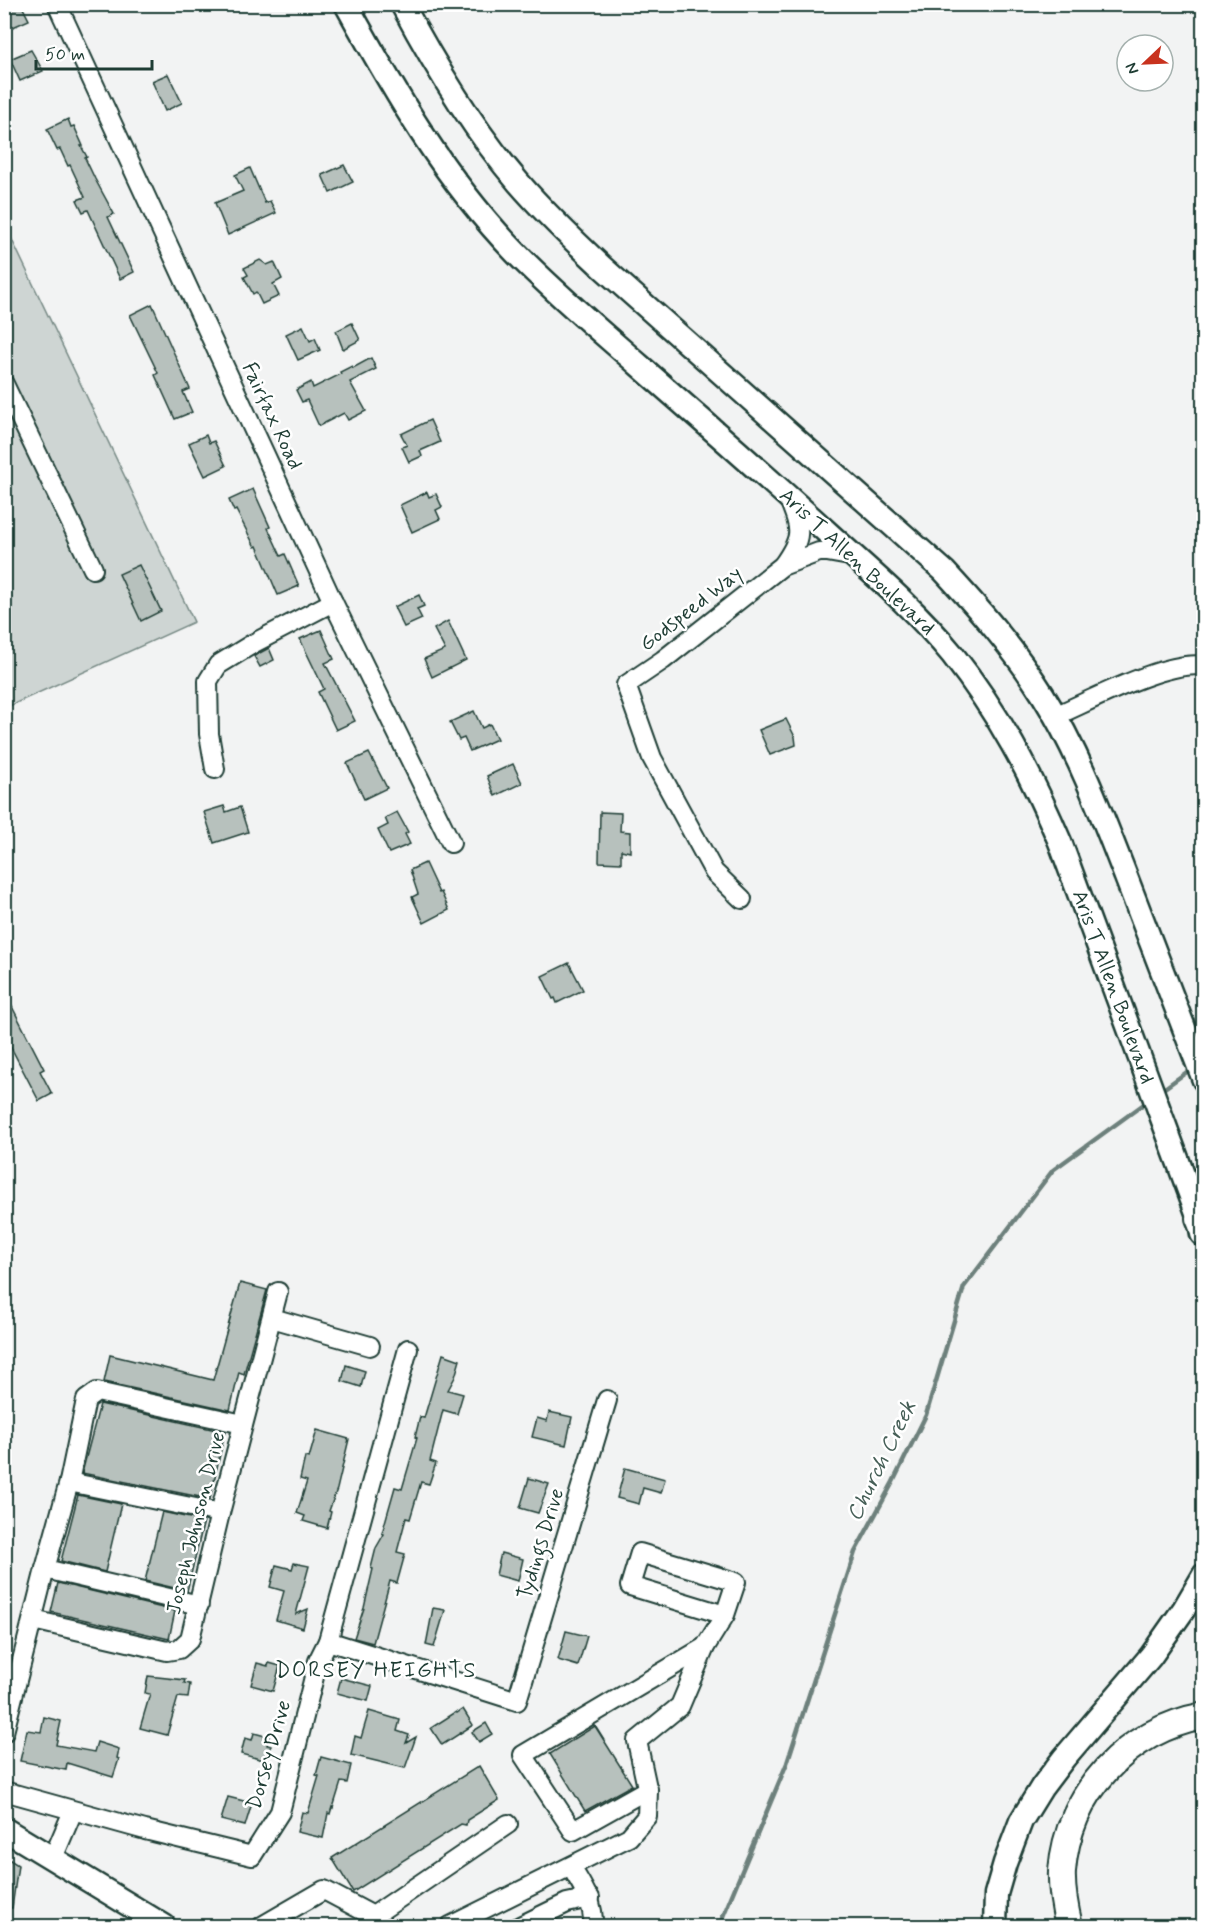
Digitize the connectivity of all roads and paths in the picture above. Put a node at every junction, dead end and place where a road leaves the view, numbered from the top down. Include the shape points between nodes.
1 (57, 4) edge
2 (346, 4) edge
3 (402, 4) edge
4 (4, 384) edge
5 (788, 496) junction
6 (855, 557) junction
7 (782, 566) junction
8 (93, 569) dead end
9 (333, 602) junction
10 (1203, 666) edge
11 (1055, 716) junction
12 (215, 769) dead end
13 (451, 843) dead end
14 (742, 899) dead end
15 (1203, 1080) edge
16 (1200, 1222) edge
17 (278, 1292) dead end
18 (272, 1318) junction
19 (370, 1346) dead end
20 (408, 1349) dead end
21 (607, 1400) dead end
22 (243, 1424) junction
23 (69, 1482) junction
24 (220, 1513) junction
25 (45, 1569) junction
26 (1203, 1575) edge
27 (199, 1605) junction
28 (725, 1615) junction
29 (33, 1620) junction
30 (328, 1641) junction
31 (705, 1647) junction
32 (1203, 1716) edge
33 (4, 1732) edge
34 (648, 1789) junction
35 (4, 1791) edge
36 (73, 1811) junction
37 (507, 1824) dead end
38 (4, 1829) edge
39 (53, 1858) junction
40 (571, 1867) junction
41 (590, 1898) junction
42 (370, 1921) edge
43 (164, 1926) edge
44 (262, 1926) edge
45 (450, 1926) edge
46 (520, 1926) edge
47 (592, 1926) edge
48 (995, 1926) edge
49 (1069, 1926) edge

1 - 9 street, Fairfax Road
2 - 5 main road, Aris T Allen Boulevard via 423,137 477,210 570,305
3 - 11 main road via 478,131 554,222 944,571 989,621
4 - 8 street
5 - 6 main road, Aris T Allen Boulevard
5 - 7 street, Godspeed Way via 799,537
6 - 7 street, Godspeed Way via 819,552
6 - 16 main road, Aris T Allen Boulevard via 907,604 950,652 1016,747 1060,842
7 - 14 street, Godspeed Way via 663,660 626,684 652,758 674,800 714,872
9 - 12 street via 218,665 208,681 209,734
9 - 13 street, Fairfax Road
10 - 11 street via 1178,666 1154,673
11 - 15 main road via 1104,820
17 - 18 street, Joseph Johnson Drive
18 - 19 street
18 - 22 street, Joseph Johnson Drive
20 - 30 street, Dorsey Drive
21 - 30 street, Tydings Drive via 517,1701
22 - 23 street via 97,1392 86,1400
22 - 24 street, Joseph Johnson Drive
23 - 24 street
23 - 25 street
24 - 27 street, Joseph Johnson Drive
25 - 27 street
25 - 29 street
26 - 48 main road via 1151,1656 1054,1771 1021,1821 996,1894
27 - 29 street, Joseph Johnson Drive via 190,1639 179,1649 167,1651
28 - 28 street via 630,1586 640,1553 736,1582
28 - 31 street
29 - 33 street
30 - 36 street, Dorsey Drive via 318,1661 280,1812 252,1856
31 - 34 street via 680,1706 637,1741
31 - 34 street via 523,1755 573,1830
32 - 49 highway via 1184,1719 1129,1747 1101,1774 1081,1804 1069,1835 1062,1872
34 - 40 street via 647,1816 629,1837
35 - 36 street, Dorsey Drive
36 - 39 street
37 - 42 street
38 - 39 main road
39 - 43 main road
40 - 41 street
40 - 45 street
41 - 46 street via 567,1903
41 - 47 street
42 - 44 street via 324,1890

